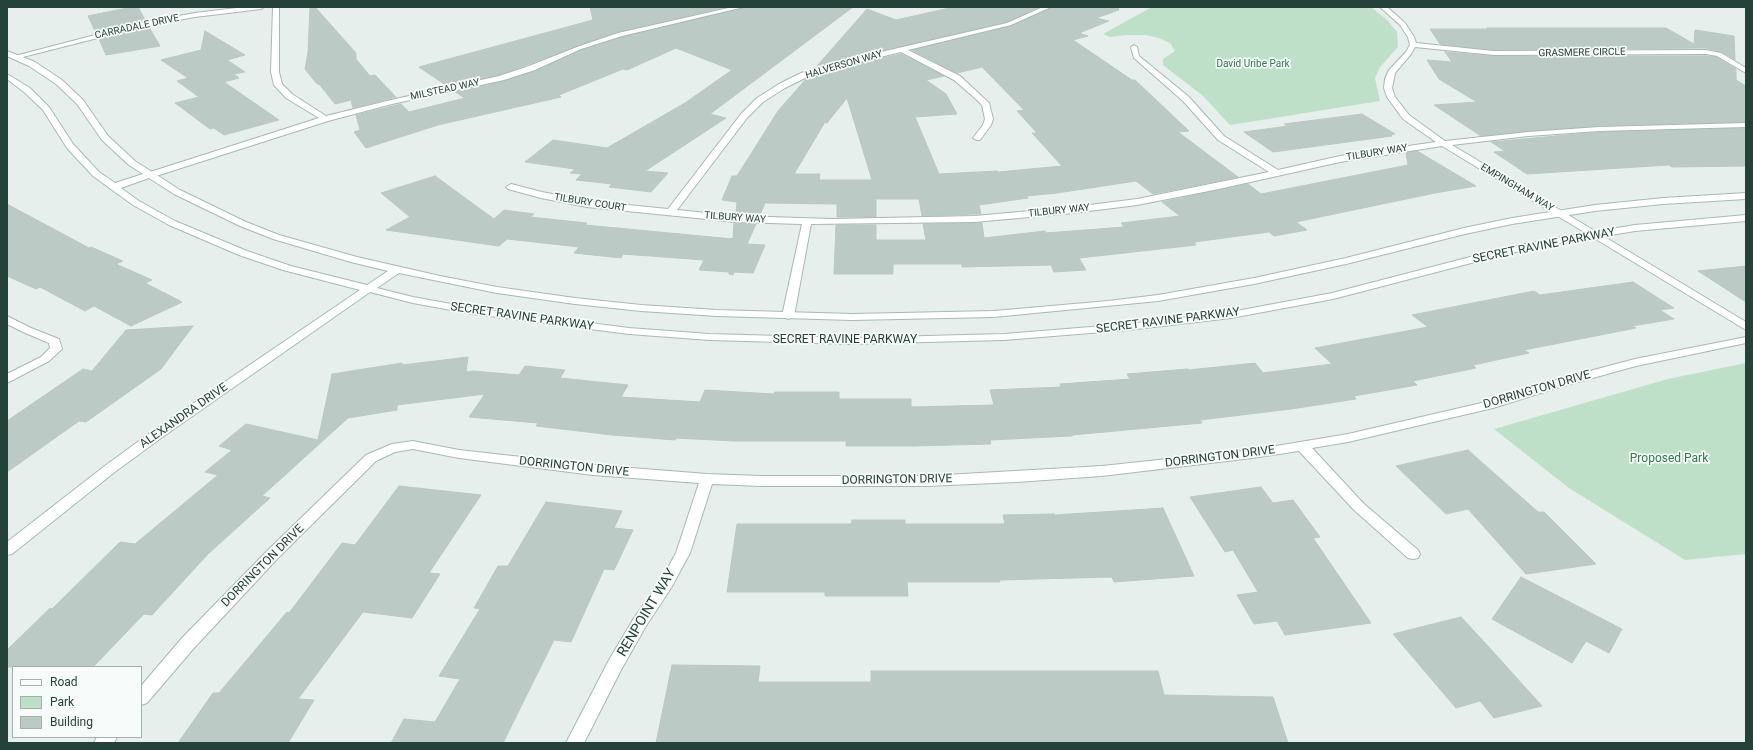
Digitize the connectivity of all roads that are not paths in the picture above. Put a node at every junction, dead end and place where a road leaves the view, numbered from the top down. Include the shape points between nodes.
1 (261, 7) edge
2 (276, 7) edge
3 (740, 7) edge
4 (1048, 7) edge
5 (1383, 7) edge
6 (1413, 45) junction
7 (1134, 47) dead end
8 (901, 49) junction
9 (11, 55) edge
10 (1746, 71) edge
11 (7, 76) edge
12 (325, 119) junction
13 (1746, 125) edge
14 (977, 138) dead end
15 (1442, 143) junction
16 (1277, 173) junction
17 (150, 175) junction
18 (113, 187) junction
19 (511, 187) dead end
20 (1746, 196) edge
21 (670, 213) junction
22 (1560, 213) junction
23 (1746, 218) edge
24 (807, 222) junction
25 (1596, 235) junction
26 (396, 270) junction
27 (367, 289) junction
28 (788, 316) junction
29 (7, 319) edge
30 (1746, 327) edge
31 (1746, 340) edge
32 (7, 379) edge
33 (1302, 446) junction
34 (707, 479) junction
35 (7, 550) edge
36 (1413, 554) dead end
37 (142, 697) edge
38 (575, 743) edge

1 - 9 street, CARRADALE DRIVE via 152,23
2 - 12 street via 275,72 278,85 289,96
3 - 12 street, MILSTEAD WAY via 620,34 502,78
4 - 8 street, HALVERSON WAY via 1009,24
5 - 6 street via 1409,31
6 - 10 street, GRASMERE CIRCLE via 1494,53 1706,52 1727,58
6 - 15 street, EMPINGHAM WAY via 1392,72 1388,88 1391,97 1406,117
7 - 16 street via 1136,57 1186,99 1221,138
8 - 14 street via 966,84 986,105 989,119
8 - 21 street, HALVERSON WAY via 817,70 770,93 744,116
9 - 17 street, SECRET RAVINE PARKWAY via 47,73 64,87 92,117 106,138 132,163
11 - 18 street, SECRET RAVINE PARKWAY via 42,105 74,151
12 - 17 street, MILSTEAD WAY
13 - 15 street via 1599,129
15 - 16 street, TILBURY WAY via 1366,154
15 - 22 street, EMPINGHAM WAY
16 - 24 street, TILBURY WAY via 1162,198 1066,211 968,219
17 - 18 street, MILSTEAD WAY
17 - 26 street, SECRET RAVINE PARKWAY via 177,192 243,224 306,246
18 - 27 street, SECRET RAVINE PARKWAY via 172,223 243,253 287,268
19 - 21 street, TILBURY COURT via 580,203
20 - 22 street, SECRET RAVINE PARKWAY via 1662,201
21 - 24 street, TILBURY WAY
22 - 25 street, EMPINGHAM WAY
22 - 28 street, SECRET RAVINE PARKWAY via 1464,231 1254,281 1158,298 994,314
23 - 25 street, SECRET RAVINE PARKWAY via 1635,228
24 - 28 street
25 - 27 street, SECRET RAVINE PARKWAY via 1501,252 1347,293 1254,311 1128,327 980,338 784,340 629,331 474,311
25 - 30 street, EMPINGHAM WAY
26 - 27 street, ALEXANDRA DRIVE
26 - 28 street, SECRET RAVINE PARKWAY via 497,290 575,301 717,314
27 - 35 street, ALEXANDRA DRIVE via 141,446
29 - 32 street via 55,341 56,349 44,359
31 - 33 street, DORRINGTON DRIVE via 1635,363 1478,408
33 - 34 street, DORRINGTON DRIVE via 1190,462 1017,477 848,482
33 - 36 street via 1359,507
34 - 37 street, DORRINGTON DRIVE via 524,462 413,445 392,448 371,458 273,554 188,643
34 - 38 street, RENPOINT WAY via 683,553 615,665

